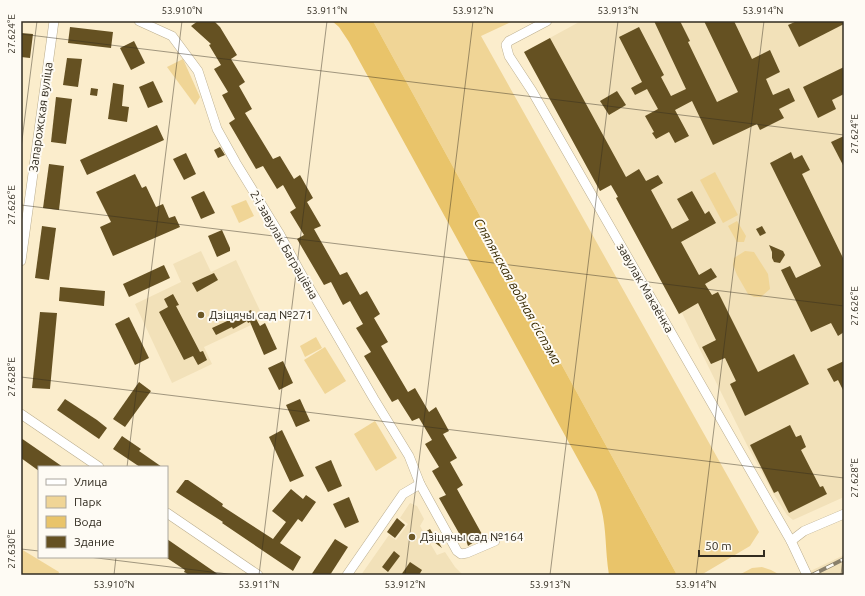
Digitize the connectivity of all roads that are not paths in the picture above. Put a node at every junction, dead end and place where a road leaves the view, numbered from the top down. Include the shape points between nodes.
1 (54, 21) edge
2 (139, 21) edge
3 (547, 21) edge
4 (21, 261) edge
5 (21, 414) edge
6 (98, 466) edge
7 (420, 484) junction
8 (168, 514) edge
9 (844, 514) edge
10 (495, 541) dead end
11 (791, 541) junction
12 (258, 575) edge
13 (347, 575) edge
14 (807, 575) edge

1 - 4 street, Запарожская вуліца
2 - 7 street, 2-і завулак Баграціёна via 172,36 198,71 217,129 409,456
3 - 11 street, завулак Макаёнка via 508,41 506,45 509,56 532,91
5 - 6 street
7 - 10 street, 2-і завулак Баграціёна via 457,551 461,554 467,553
7 - 13 street via 403,494
8 - 12 street
9 - 11 street via 804,531
11 - 14 street, завулак Макаёнка

